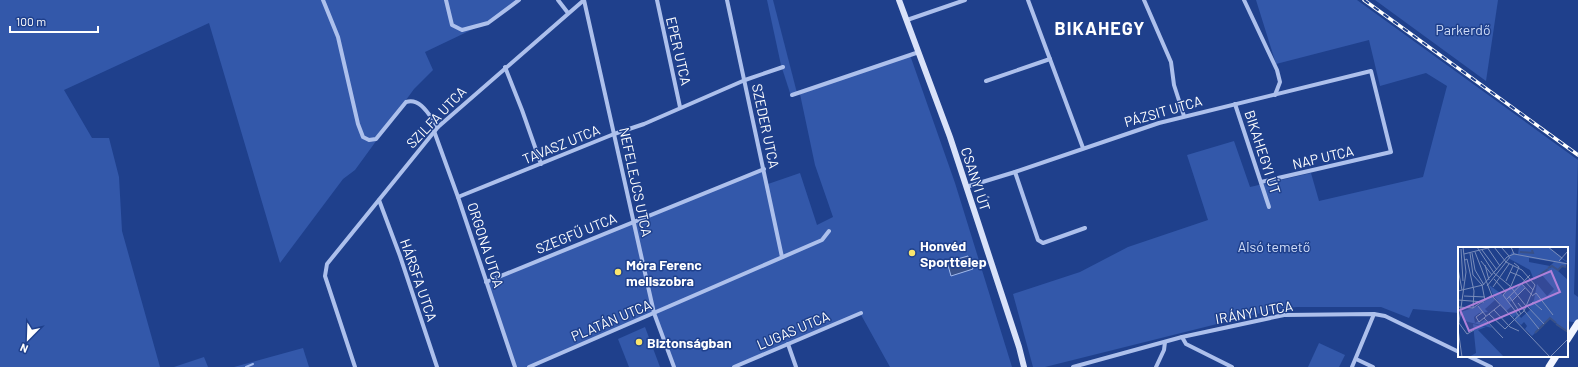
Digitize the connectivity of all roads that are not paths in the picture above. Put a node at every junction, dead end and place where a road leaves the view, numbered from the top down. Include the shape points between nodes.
1 (323, 0) edge
2 (446, 0) edge
3 (519, 0) edge
4 (558, 0) edge
5 (584, 0) edge
6 (657, 0) edge
7 (727, 0) edge
8 (899, 0) edge
9 (965, 0) edge
10 (1028, 0) edge
11 (1144, 0) edge
12 (1244, 0) edge
13 (568, 13) junction
14 (907, 20) junction
15 (919, 52) junction
16 (1050, 59) junction
17 (504, 67) junction
18 (783, 67) dead end
19 (745, 80) junction
20 (986, 81) dead end
21 (792, 95) dead end
22 (1275, 95) junction
23 (1236, 104) junction
24 (680, 107) junction
25 (1184, 116) junction
26 (438, 127) junction
27 (434, 132) junction
28 (614, 134) junction
29 (1083, 148) junction
30 (1391, 152) joint
31 (541, 164) junction
32 (764, 169) junction
33 (1015, 172) junction
34 (1261, 182) junction
35 (966, 187) junction
36 (458, 197) junction
37 (378, 200) junction
38 (1269, 208) dead end
39 (633, 222) junction
40 (1085, 228) dead end
41 (829, 231) dead end
42 (782, 258) junction
43 (486, 282) junction
44 (860, 313) dead end
45 (654, 314) junction
46 (1374, 314) junction
47 (1578, 324) edge
48 (1182, 337) junction
49 (1568, 339) edge
50 (1165, 342) junction
51 (788, 344) junction
52 (1458, 352) edge
53 (1470, 357) edge
54 (1555, 357) edge
55 (1356, 359) junction
56 (355, 367) edge
57 (437, 367) edge
58 (515, 367) edge
59 (529, 367) edge
60 (674, 367) edge
61 (734, 367) edge
62 (796, 367) edge
63 (1024, 367) edge
64 (1073, 367) edge
65 (1156, 367) edge
66 (1232, 367) edge
67 (1352, 367) edge
68 (1373, 367) edge
69 (1491, 367) edge
70 (1549, 367) edge

1 - 26 street via 338,38 363,137 369,140 376,139 406,102 410,101 419,103
2 - 3 street via 452,25 462,30 488,23
4 - 13 street
5 - 13 street, SZILFA UTCA
5 - 28 street, NEFELEJCS UTCA
6 - 24 street, EPER UTCA
7 - 19 street, SZEDER UTCA
8 - 14 street, CSANYI ÚT
9 - 14 street
10 - 16 street
11 - 25 street via 1170,62
12 - 22 street via 1277,70 1280,82
13 - 17 street, SZILFA UTCA
14 - 15 street, CSANYI ÚT
15 - 21 street
15 - 35 street, CSANYI ÚT
16 - 20 street
16 - 29 street
17 - 26 street, SZILFA UTCA
17 - 31 street
18 - 19 street, TAVASZ UTCA
19 - 24 street, TAVASZ UTCA
19 - 32 street, SZEDER UTCA
22 - 23 street, PÁZSIT UTCA
22 - 30 street, PÁZSIT UTCA via 1371,71
23 - 25 street, PÁZSIT UTCA
23 - 34 street, BIKAHEGYI ÚT
24 - 28 street, TAVASZ UTCA via 644,124
25 - 29 street, PÁZSIT UTCA
26 - 27 street, SZILFA UTCA
27 - 36 street, ORGONA UTCA
27 - 37 street, SZILFA UTCA
28 - 31 street, TAVASZ UTCA
28 - 39 street, NEFELEJCS UTCA
29 - 33 street, PÁZSIT UTCA
30 - 34 street, NAP UTCA
31 - 36 street, TAVASZ UTCA
32 - 39 street, SZEGFŰ UTCA
32 - 42 street, SZEDER UTCA
33 - 35 street, PÁZSIT UTCA
33 - 40 street via 1038,240 1043,243
34 - 38 street, BIKAHEGYI ÚT
35 - 63 street, CSANYI ÚT
36 - 43 street, ORGONA UTCA
37 - 56 street, SZILFA UTCA via 327,264 325,270
37 - 57 street, HÁRSFA UTCA via 400,256
39 - 43 street, SZEGFŰ UTCA
39 - 45 street, NEFELEJCS UTCA
41 - 42 street, PLATÁN UTCA via 822,240
42 - 45 street, PLATÁN UTCA
43 - 58 street, ORGONA UTCA
44 - 51 street, LUGAS UTCA
45 - 59 street, PLATÁN UTCA
45 - 60 street, NEFELEJCS UTCA
46 - 48 street, IRÁNYI UTCA via 1284,315
46 - 52 street, IRÁNYI UTCA via 1385,316
46 - 55 street
47 - 49 main road
48 - 50 street, IRÁNYI UTCA
48 - 66 street via 1186,344
50 - 64 street, IRÁNYI UTCA
50 - 65 street
51 - 61 street, LUGAS UTCA
51 - 62 street
53 - 69 street
54 - 70 main road
55 - 67 street
55 - 68 street

